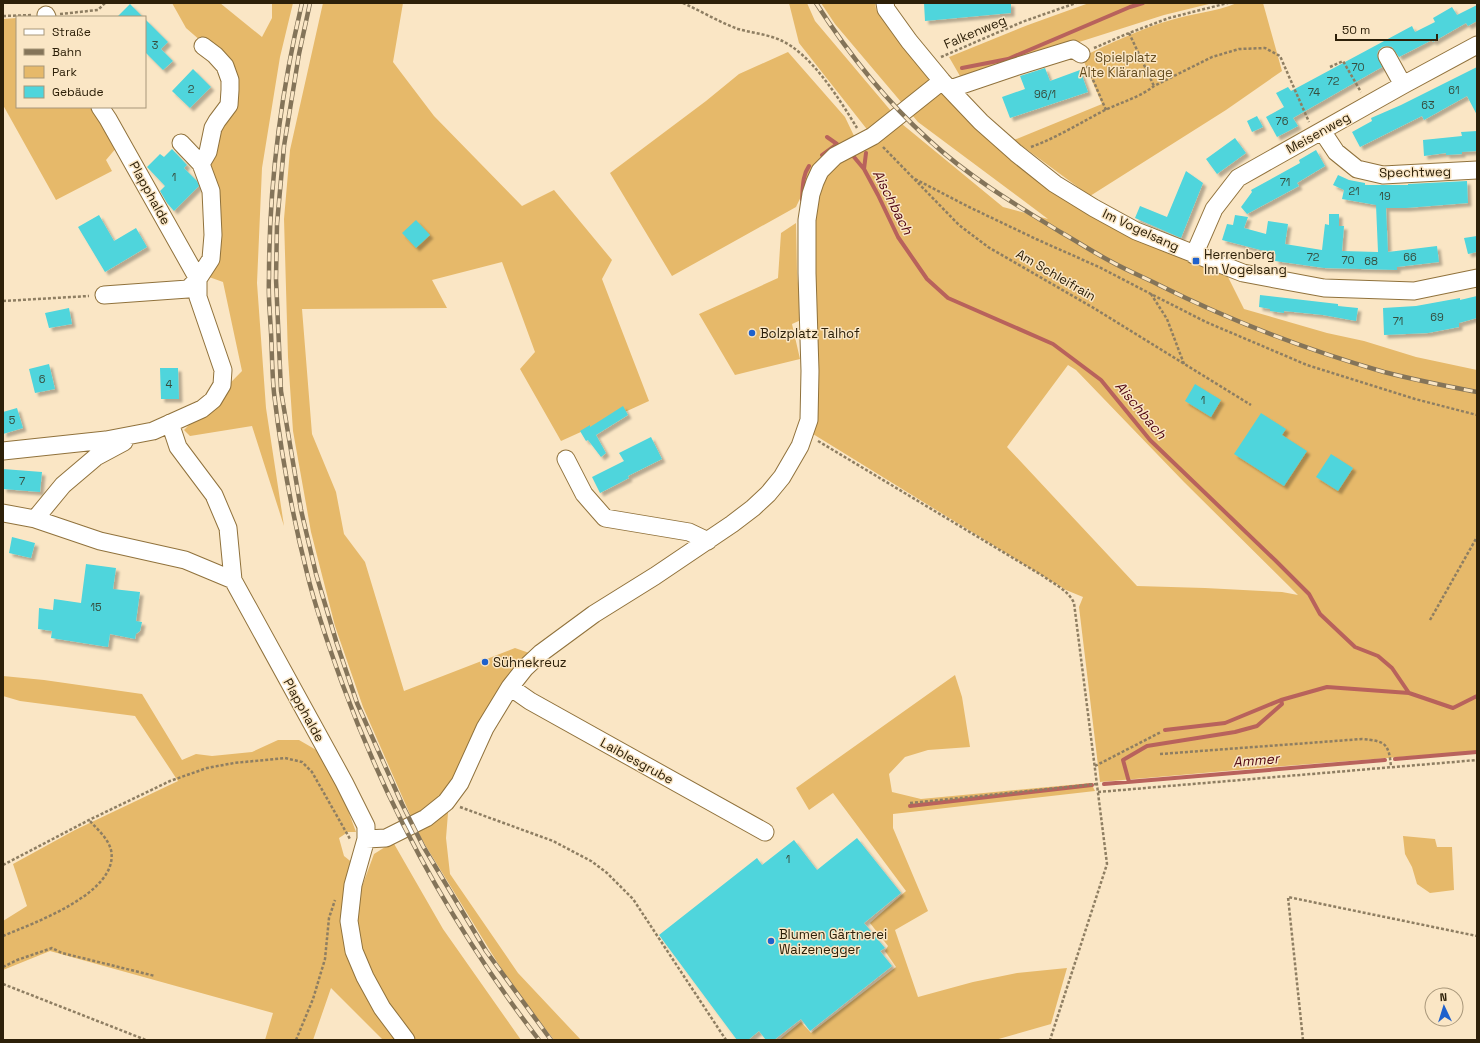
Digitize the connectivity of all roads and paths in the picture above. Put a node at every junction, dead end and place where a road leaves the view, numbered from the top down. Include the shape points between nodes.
1 (105, 3) edge
2 (683, 3) edge
3 (885, 3) edge
4 (1076, 3) edge
5 (1228, 3) edge
6 (3, 16) edge
7 (46, 16) edge
8 (1129, 33) junction
9 (1477, 45) edge
10 (203, 46) dead end
11 (1081, 54) junction
12 (1387, 56) dead end
13 (928, 63) junction
14 (1330, 67) dead end
15 (946, 85) junction
16 (1403, 85) junction
17 (1154, 86) junction
18 (1368, 105) junction
19 (101, 108) edge
20 (1106, 110) junction
21 (1318, 133) junction
22 (868, 139) junction
23 (181, 143) dead end
24 (1016, 153) junction
25 (201, 164) junction
26 (1477, 170) edge
27 (913, 178) junction
28 (1194, 255) junction
29 (1477, 278) edge
30 (198, 279) junction
31 (1151, 294) junction
32 (104, 295) joint
33 (3, 301) edge
34 (1184, 365) junction
35 (1250, 405) dead end
36 (1477, 415) edge
37 (170, 423) junction
38 (153, 431) junction
39 (806, 433) junction
40 (3, 452) edge
41 (566, 459) dead end
42 (3, 513) edge
43 (35, 519) junction
44 (1477, 537) edge
45 (708, 541) junction
46 (233, 580) junction
47 (1430, 620) dead end
48 (510, 687) junction
49 (1161, 732) dead end
50 (1160, 754) dead end
51 (1477, 760) edge
52 (1095, 766) junction
53 (1391, 767) junction
54 (1097, 784) junction
55 (1098, 792) junction
56 (446, 802) junction
57 (910, 803) dead end
58 (90, 820) junction
59 (765, 832) dead end
60 (359, 840) junction
61 (3, 865) edge
62 (337, 896) dead end
63 (3, 936) edge
64 (1477, 936) edge
65 (3, 967) edge
66 (155, 976) dead end
67 (3, 984) edge
68 (146, 1040) edge
69 (296, 1040) edge
70 (406, 1040) edge
71 (726, 1040) edge
72 (1050, 1040) edge
73 (1303, 1040) edge

1 - 7 path via 98,10
2 - 22 path, Am Schleifrain via 738,29 780,40 800,52 819,73
3 - 13 street, Im Vogelsang via 886,9
4 - 13 path, Falkenweg via 1022,22
5 - 8 path via 1169,18
6 - 7 path
8 - 11 path
8 - 17 path
9 - 16 street, Meisenweg
10 - 25 street via 225,66 230,80 230,90 229,105 213,128 208,152
11 - 15 street via 1074,49
11 - 20 path
12 - 16 street
13 - 15 street, Im Vogelsang
14 - 18 path via 1343,61
15 - 22 street
15 - 24 street, Im Vogelsang via 981,122
16 - 18 street, Meisenweg
17 - 20 path via 1147,92
17 - 21 path via 1212,58 1239,49 1265,48 1280,56
18 - 21 street, Meisenweg
19 - 30 street, Plapphalde
20 - 24 path via 1054,138
21 - 26 street, Spechtweg via 1357,169 1383,175
21 - 28 street, Meisenweg via 1238,178 1214,209
22 - 27 path, Am Schleifrain
22 - 39 street via 830,161 820,171 810,194 807,220 810,394
23 - 25 street
24 - 28 street, Im Vogelsang via 1055,184 1094,208 1136,231
25 - 30 street via 211,191 213,235 211,259
27 - 31 path
27 - 34 path, Am Schleifrain via 959,225 988,247 1092,307
28 - 29 street, Im Vogelsang via 1244,273 1324,288 1414,291
30 - 32 street via 188,289
30 - 37 street, Plapphalde via 198,297 223,370 222,385 213,400 202,409
31 - 34 path via 1167,319
31 - 36 path via 1206,322 1307,365 1415,399
32 - 33 path
34 - 35 path, Am Schleifrain
37 - 38 street, Plapphalde
37 - 46 street, Plapphalde via 178,447 214,495 228,528
38 - 40 street, Plapphalde via 106,440
38 - 43 street via 96,456 63,485
39 - 45 street via 782,477 768,494
39 - 52 path via 1043,576 1071,597 1074,603
41 - 45 street via 584,494 605,518 689,532
42 - 43 street
43 - 46 street via 100,540 185,560
44 - 47 path
45 - 48 street via 568,632 525,668
46 - 60 street, Plapphalde via 366,826
48 - 56 street via 485,728 460,783
48 - 59 street, Laiblesgrube via 530,701
49 - 52 path
50 - 53 path via 1362,739 1384,743 1390,753
51 - 53 path
52 - 54 path
53 - 55 path
54 - 55 path
54 - 57 path
55 - 72 path via 1107,864
56 - 60 street via 426,818 386,838
56 - 71 path via 553,841 590,861 606,873 633,899
58 - 60 path via 170,781 207,768 285,758 302,762 312,772
58 - 61 path
58 - 63 path via 111,849 110,864 105,877 76,902
60 - 70 street, Plapphalde via 349,921 354,950 382,1008
62 - 69 path via 329,918 325,959 313,999
64 - 73 path via 1288,897
65 - 66 path via 52,948
67 - 68 path

